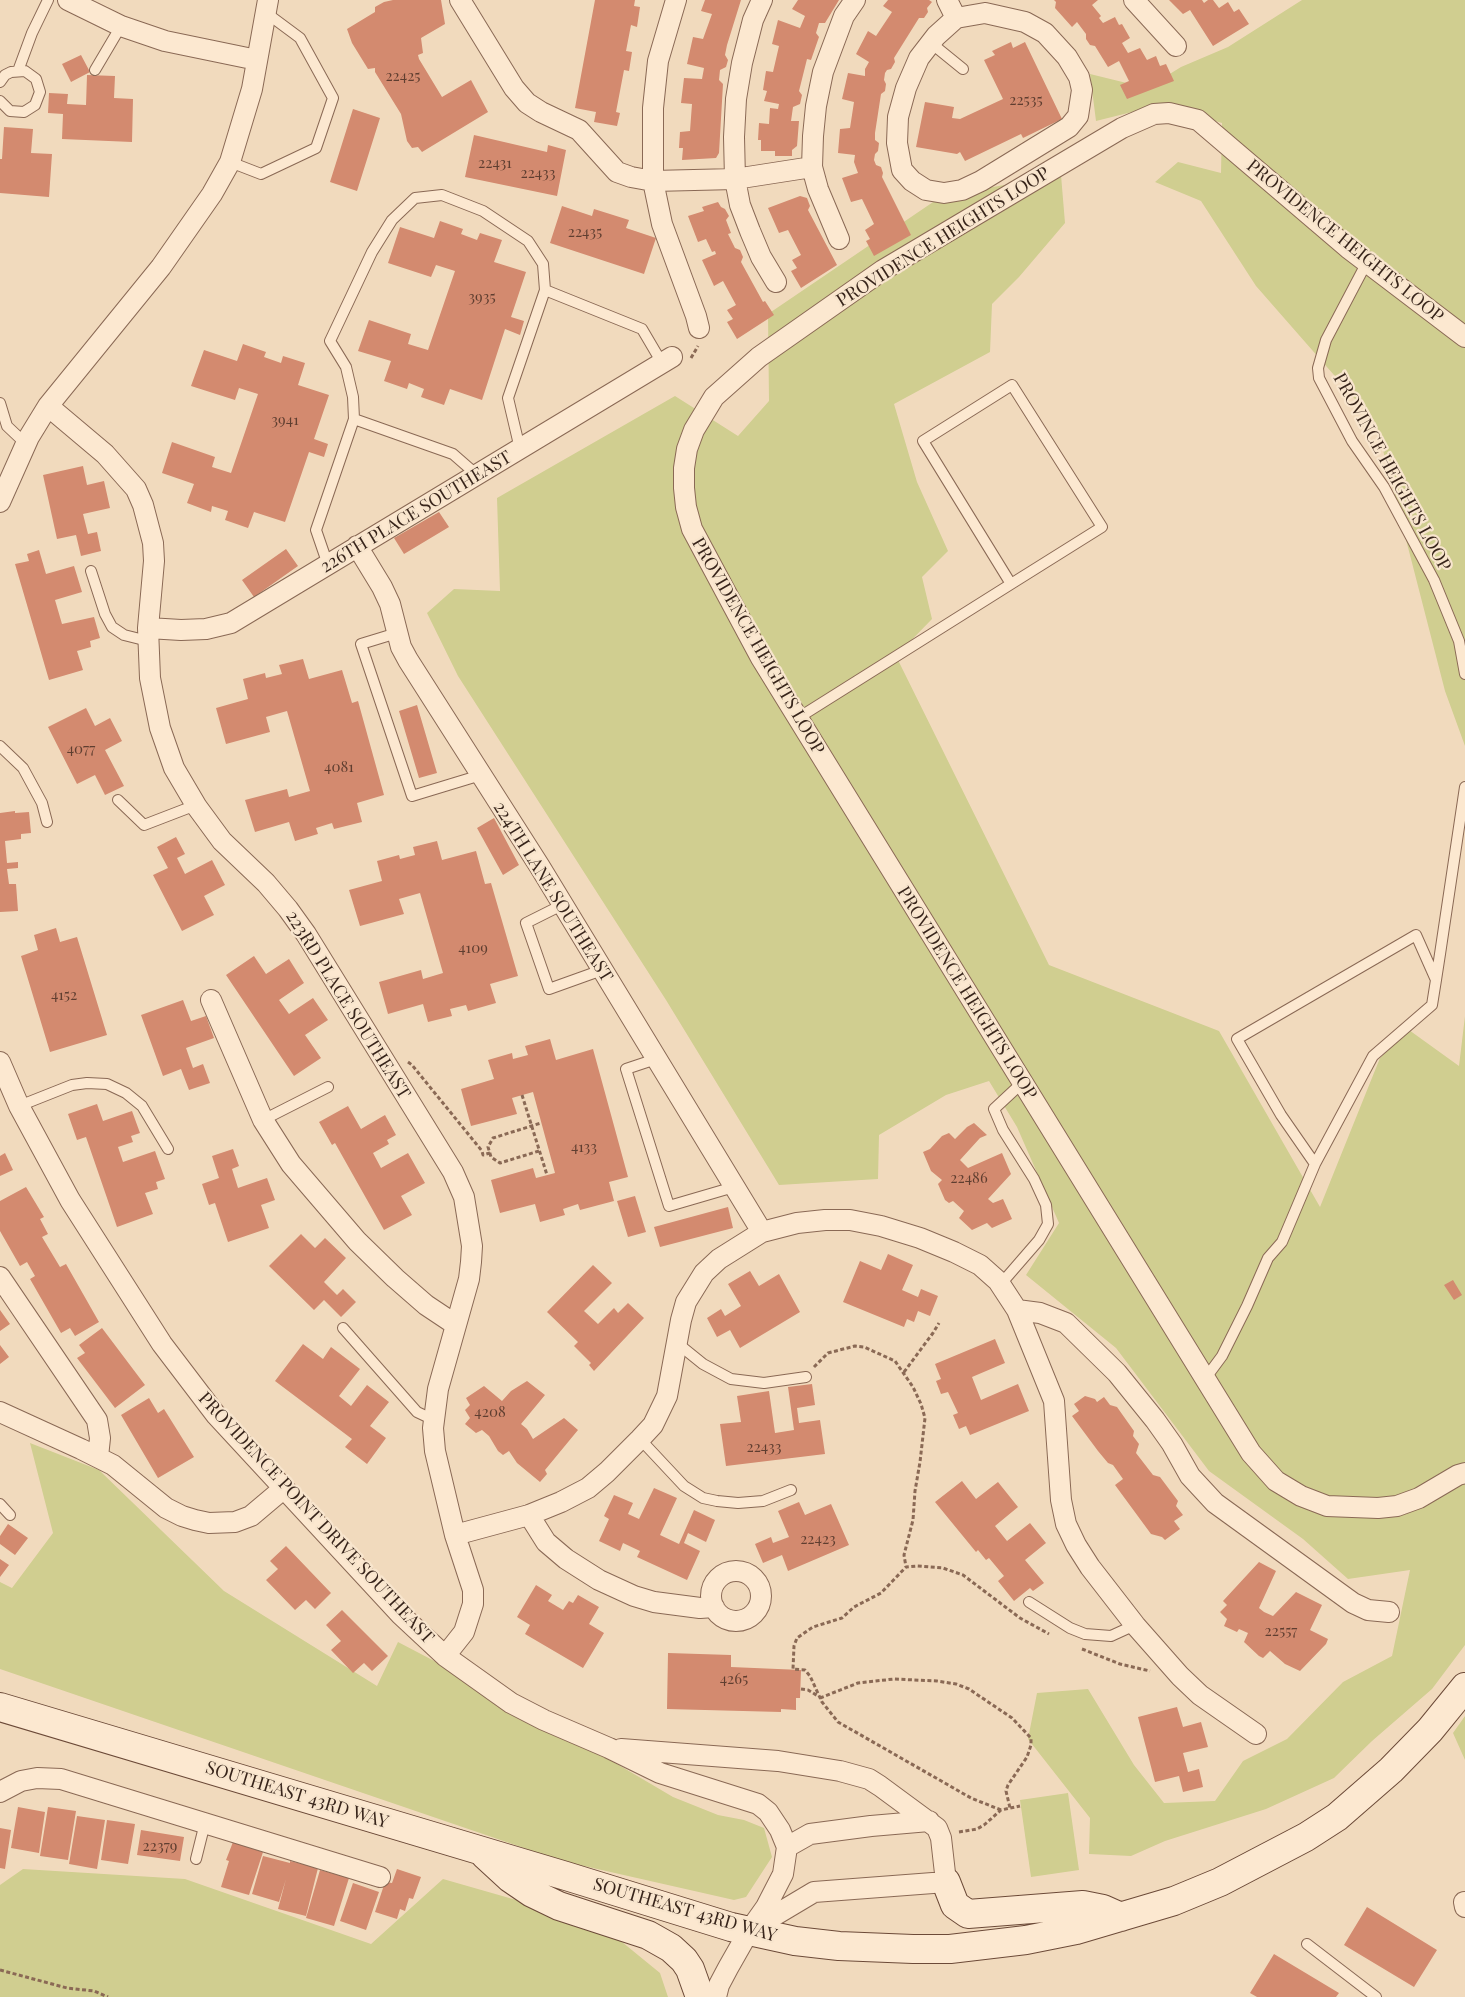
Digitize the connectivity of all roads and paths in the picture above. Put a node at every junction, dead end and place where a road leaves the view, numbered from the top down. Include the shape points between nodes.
1 (48, 0) edge
2 (68, 0) edge
3 (460, 0) edge
4 (676, 0) edge
5 (762, 0) edge
6 (854, 0) edge
7 (947, 0) edge
8 (1134, 0) edge
9 (266, 6) edge
10 (956, 18) junction
11 (121, 26) junction
12 (931, 43) junction
13 (1176, 46) dead end
14 (256, 60) junction
15 (962, 69) dead end
16 (95, 70) dead end
17 (18, 71) junction
18 (0, 82) edge
19 (0, 101) edge
20 (230, 162) junction
21 (812, 168) junction
22 (735, 179) junction
23 (653, 181) junction
24 (839, 239) dead end
25 (1367, 262) junction
26 (776, 282) dead end
27 (545, 290) junction
28 (699, 328) dead end
29 (1465, 337) edge
30 (667, 360) joint
31 (0, 403) edge
32 (48, 406) junction
33 (354, 419) junction
34 (26, 444) junction
35 (520, 448) junction
36 (476, 475) junction
37 (0, 502) edge
38 (357, 546) junction
39 (328, 564) junction
40 (91, 571) dead end
41 (1012, 584) junction
42 (397, 633) junction
43 (148, 634) junction
44 (1465, 674) edge
45 (798, 718) junction
46 (0, 746) edge
47 (481, 775) junction
48 (1465, 787) edge
49 (118, 800) dead end
50 (196, 805) junction
51 (47, 822) dead end
52 (562, 905) junction
53 (602, 970) junction
54 (1436, 980) junction
55 (211, 1000) dead end
56 (656, 1059) junction
57 (0, 1062) edge
58 (389, 1071) junction
59 (1023, 1082) junction
60 (328, 1087) dead end
61 (522, 1095) dead end
62 (19, 1106) junction
63 (264, 1120) junction
64 (541, 1123) dead end
65 (531, 1126) junction
66 (168, 1149) dead end
67 (539, 1151) junction
68 (490, 1153) junction
69 (1315, 1164) junction
70 (547, 1175) dead end
71 (734, 1187) junction
72 (762, 1232) junction
73 (0, 1277) edge
74 (1000, 1285) junction
75 (1016, 1310) junction
76 (939, 1324) dead end
77 (456, 1325) junction
78 (343, 1328) dead end
79 (677, 1343) junction
80 (904, 1372) junction
81 (806, 1377) joint
82 (1205, 1379) junction
83 (0, 1412) edge
84 (434, 1420) junction
85 (640, 1439) junction
86 (98, 1457) junction
87 (1465, 1472) edge
88 (283, 1489) junction
89 (791, 1490) dead end
90 (0, 1504) edge
91 (10, 1515) dead end
92 (529, 1515) junction
93 (456, 1534) junction
94 (906, 1567) junction
95 (1029, 1602) dead end
96 (714, 1607) dead end
97 (1389, 1612) dead end
98 (1135, 1625) junction
99 (1054, 1636) dead end
100 (1081, 1649) dead end
101 (445, 1656) junction
102 (1169, 1664) junction
103 (1465, 1688) edge
104 (801, 1689) dead end
105 (820, 1697) junction
106 (0, 1707) edge
107 (1256, 1734) dead end
108 (609, 1748) junction
109 (0, 1792) edge
110 (1020, 1806) dead end
111 (1010, 1808) junction
112 (1001, 1810) junction
113 (929, 1821) junction
114 (205, 1823) junction
115 (959, 1832) dead end
116 (787, 1846) junction
117 (480, 1851) junction
118 (196, 1858) dead end
119 (782, 1874) junction
120 (380, 1878) dead end
121 (946, 1882) junction
122 (814, 1892) junction
123 (1121, 1917) junction
124 (748, 1931) junction
125 (1307, 1944) dead end
126 (0, 1970) edge
127 (108, 1997) edge
128 (700, 1997) edge
129 (716, 1997) edge
130 (1376, 1997) edge

1 - 17 lane
2 - 11 street
3 - 23 street via 514,88 528,103 579,130 617,172
4 - 23 street via 658,62 653,108
5 - 22 street via 753,20 736,99
6 - 21 street via 844,16 823,72 816,106
7 - 10 street
8 - 13 street
9 - 14 street
9 - 20 lane via 300,38 333,98 316,148 261,174
10 - 12 street
10 - 12 street via 985,13 1003,16 1025,22 1045,33 1067,57 1079,77 1081,104 1078,116 1069,127 962,190 944,193 926,190 902,170 897,143 898,116 906,88 919,58
11 - 14 street via 165,41
11 - 16 lane
12 - 15 lane
14 - 20 street via 252,89
17 - 18 lane via 5,75
17 - 19 lane via 25,71 36,79 40,92 35,105 17,113
20 - 32 street via 208,201 161,267
21 - 22 street
21 - 24 street
22 - 23 street
22 - 26 street via 750,231
23 - 28 street via 662,224
25 - 29 street, PROVIDENCE HEIGHTS LOOP
25 - 44 lane, PROVINCE HEIGHTS LOOP via 1326,340 1318,368 1319,378 1352,441 1384,487 1434,580 1459,641
25 - 45 street, PROVIDENCE HEIGHTS LOOP via 1198,120 1168,113 1154,114 1122,128 883,270 759,357 714,397 694,430 684,468 686,507 692,529 761,658
27 - 30 lane via 642,329
27 - 33 lane via 543,264 528,241 483,211 442,195 415,198 392,220 372,252 330,341 346,367
27 - 35 lane via 508,398
30 - 35 street, 226TH PLACE SOUTHEAST
31 - 34 lane via 7,426
32 - 34 street
32 - 43 street, 223RD PLACE SOUTHEAST via 105,454 136,489 153,543
33 - 36 lane via 453,454
33 - 39 lane via 316,530
34 - 37 street
35 - 36 street, 226TH PLACE SOUTHEAST
36 - 38 street, 226TH PLACE SOUTHEAST
38 - 39 street, 226TH PLACE SOUTHEAST
38 - 42 street, 224TH LANE SOUTHEAST via 390,604
39 - 43 street, 226TH PLACE SOUTHEAST via 231,623 206,629
40 - 43 lane via 112,627 124,635
41 - 41 lane via 1102,527 1012,385 923,441
41 - 45 lane
42 - 47 street, 224TH LANE SOUTHEAST via 408,660
42 - 47 lane via 361,644 412,796
43 - 50 street, 223RD PLACE SOUTHEAST via 150,678 160,728 174,768
45 - 59 street, PROVIDENCE HEIGHTS LOOP
46 - 51 lane via 23,768 42,803
47 - 52 street, 224TH LANE SOUTHEAST
48 - 54 lane
49 - 50 lane via 144,825
50 - 58 street, 223RD PLACE SOUTHEAST via 222,841 288,909
52 - 53 street, 224TH LANE SOUTHEAST
52 - 53 lane via 526,923 549,990
53 - 56 street, 224TH LANE SOUTHEAST
54 - 69 lane via 1432,1005 1373,1056
54 - 69 lane via 1416,935 1237,1038 1281,1115
55 - 63 street
56 - 71 street, 224TH LANE SOUTHEAST
56 - 71 lane via 626,1069 669,1206
57 - 62 street, PROVIDENCE POINT DRIVE SOUTHEAST
58 - 68 path via 404,1063 412,1065 483,1155
58 - 77 street, 223RD PLACE SOUTHEAST via 464,1197 472,1246 469,1279
59 - 74 lane via 994,1109 1003,1130 1034,1179 1046,1205 1048,1224 1039,1240
59 - 82 street, PROVIDENCE HEIGHTS LOOP
60 - 63 lane
61 - 65 path
62 - 66 lane via 72,1085 107,1084 126,1092 142,1106
62 - 88 street, PROVIDENCE POINT DRIVE SOUTHEAST via 70,1200 162,1344 216,1415
63 - 77 street via 291,1164 357,1241 419,1299
64 - 65 path
65 - 67 path
65 - 68 path via 493,1138 488,1147
67 - 68 path via 500,1162 490,1157
67 - 70 path
69 - 82 lane via 1282,1242 1268,1258 1222,1356
71 - 72 street, 224TH LANE SOUTHEAST
72 - 74 street via 825,1220 850,1220 881,1226 920,1238 980,1265
72 - 79 street via 719,1259 704,1273 686,1302
73 - 86 street via 97,1420 100,1438
74 - 75 street
75 - 97 street via 1040,1313 1066,1323 1141,1402 1172,1444 1190,1476 1215,1503 1354,1603 1368,1610
75 - 98 street via 1054,1402 1059,1481 1066,1524 1090,1567
76 - 80 path
77 - 84 street, 223RD PLACE SOUTHEAST via 443,1366
78 - 84 lane via 417,1412
79 - 81 lane via 703,1364 731,1378 764,1383
79 - 85 street via 667,1396 653,1425
80 - 81 path via 895,1361 879,1352 855,1346 828,1353
80 - 94 path via 921,1404 924,1418 913,1520 904,1555
82 - 87 street, PROVIDENCE HEIGHTS LOOP via 1251,1453 1276,1481 1327,1506 1396,1506 1419,1498
83 - 86 street
84 - 93 street, 223RD PLACE SOUTHEAST via 435,1450
85 - 89 lane via 684,1486 703,1498 762,1501
85 - 92 street via 588,1488
86 - 88 street via 113,1465 166,1508 202,1521 235,1522 250,1516
88 - 101 street, PROVIDENCE POINT DRIVE SOUTHEAST via 401,1615
90 - 91 lane
92 - 93 street
92 - 96 street via 546,1542 599,1580 654,1602
93 - 101 street, 223RD PLACE SOUTHEAST via 473,1590 473,1604 464,1632
94 - 99 path via 943,1568 964,1575 1020,1618
94 - 105 path via 875,1596 842,1618 813,1627 797,1638 793,1669 805,1670
95 - 98 lane via 1085,1634 1112,1636
98 - 102 street
100 - 102 path via 1147,1670 1159,1671
101 - 108 street, PROVIDENCE POINT DRIVE SOUTHEAST via 511,1702
102 - 107 street via 1200,1695
103 - 123 main road, SOUTHEAST 43RD WAY via 1391,1770 1337,1817 1306,1838 1220,1882 1174,1901
104 - 105 path
105 - 111 path via 858,1683 894,1679 937,1681 969,1689 1012,1718 1031,1738 1027,1758 1006,1791
105 - 112 path via 838,1722 851,1731 971,1798
106 - 117 main road, SOUTHEAST 43RD WAY
108 - 113 street, PROVIDENCE POINT DRIVE SOUTHEAST via 778,1761 840,1771 869,1779
108 - 116 street, PROVIDENCE POINT DRIVE SOUTHEAST via 660,1773 758,1804 768,1812
109 - 114 street via 21,1781 61,1779
110 - 111 path
111 - 112 path
112 - 115 path via 977,1829
113 - 116 street via 810,1834
113 - 121 street, PROVIDENCE POINT DRIVE SOUTHEAST via 941,1838
114 - 118 lane
114 - 120 street
116 - 119 street
117 - 124 main road, SOUTHEAST 43RD WAY
117 - 128 main road via 532,1893 559,1906 648,1935 672,1948 690,1968
119 - 122 street
119 - 124 street via 766,1907
121 - 122 street
121 - 123 main road via 955,1906 968,1914 1083,1905 1104,1908
122 - 124 street
123 - 124 main road, SOUTHEAST 43RD WAY via 1026,1940 950,1949 839,1946
124 - 129 street via 719,1984
125 - 130 lane
126 - 127 path

